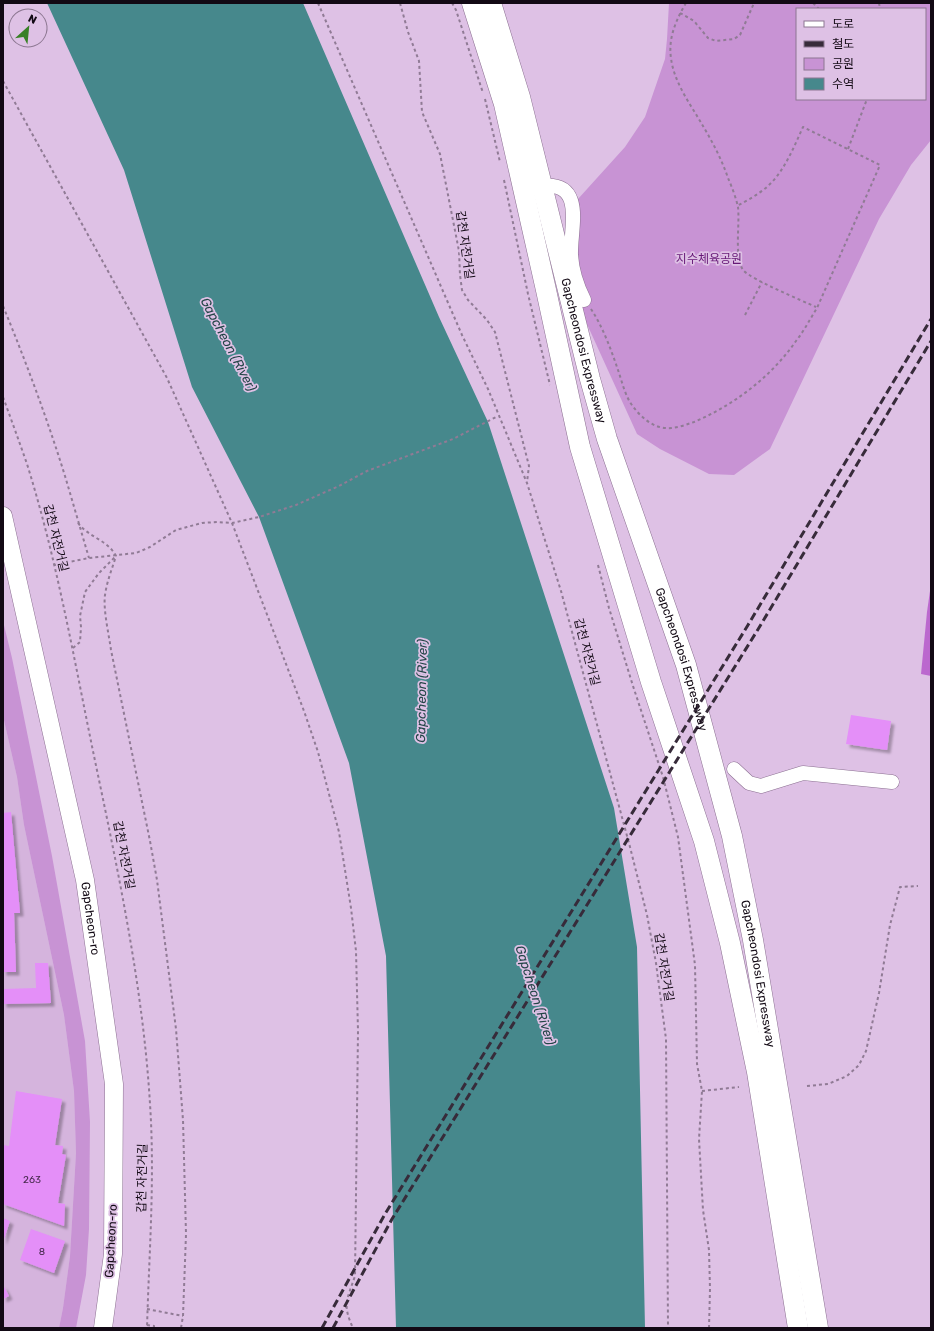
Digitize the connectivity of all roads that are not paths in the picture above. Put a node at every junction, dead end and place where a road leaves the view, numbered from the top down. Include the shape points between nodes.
1 (472, 3) edge
2 (491, 3) edge
3 (542, 186) junction
4 (584, 300) road end
5 (3, 516) edge
6 (734, 769) dead end
7 (892, 782) dead end
8 (103, 1328) edge
9 (798, 1328) edge
10 (818, 1328) edge

1 - 9 highway, Gapcheondosi Expressway via 504,104 580,446 651,682 704,841 730,943 757,1072
2 - 3 highway, Gapcheondosi Expressway via 520,97
3 - 4 lane via 560,187 570,200 574,214 571,255 573,270
3 - 10 highway, Gapcheondosi Expressway via 600,416 686,665 732,836 753,940
5 - 8 main road, Gapcheon-ro via 85,880 114,1084 113,1254
6 - 7 lane via 749,783 761,786 803,774

